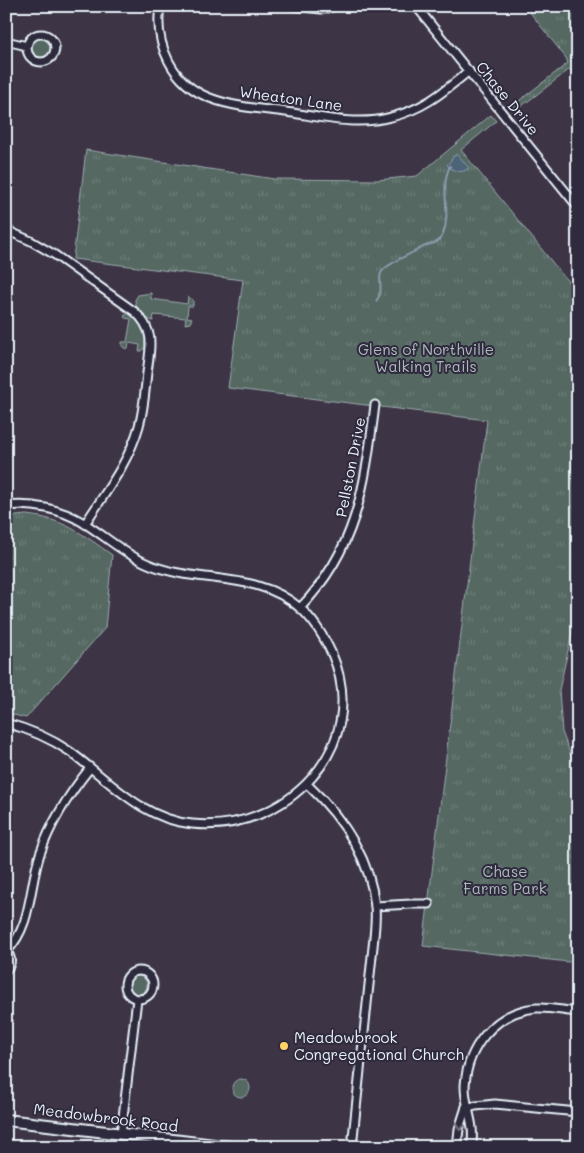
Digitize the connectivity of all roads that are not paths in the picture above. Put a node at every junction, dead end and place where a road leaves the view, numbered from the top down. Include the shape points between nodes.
1 (160, 6) edge
2 (293, 6) edge
3 (337, 6) edge
4 (416, 6) edge
5 (6, 41) edge
6 (27, 46) junction
7 (468, 71) junction
8 (578, 207) edge
9 (6, 230) edge
10 (375, 404) dead end
11 (6, 506) edge
12 (85, 524) junction
13 (300, 608) junction
14 (6, 723) edge
15 (90, 768) junction
16 (307, 784) junction
17 (429, 904) dead end
18 (375, 906) junction
19 (6, 951) edge
20 (6, 970) edge
21 (137, 999) dead end
22 (578, 1012) edge
23 (466, 1107) junction
24 (578, 1112) edge
25 (6, 1120) edge
26 (121, 1134) junction
27 (186, 1144) edge
28 (200, 1145) edge
29 (231, 1147) edge
30 (352, 1147) edge
31 (457, 1147) edge
32 (472, 1147) edge

1 - 7 street, Wheaton Lane via 160,39 174,72 201,94 227,103 348,121 390,118 425,104
2 - 3 street via 321,9
4 - 7 street, Chase Drive
5 - 6 street
6 - 6 street via 28,56 37,62 47,61 54,52 52,40 45,35 33,37
7 - 8 street, Chase Drive
9 - 12 street via 55,255 140,317 147,326 151,341 142,415 130,449
10 - 13 street, Pellston Drive via 363,488 351,530 323,580
11 - 12 street via 52,510
12 - 13 street via 130,555 157,568 182,575 236,580 260,586
13 - 16 street via 328,646 342,692 336,734 323,763
14 - 15 street via 56,743
15 - 16 street via 147,810 192,824 228,824 256,816 281,805
15 - 19 street via 65,801 42,849 22,930
16 - 18 street via 334,811 349,832 367,870
17 - 18 street
18 - 30 street
19 - 20 street via 10,962
21 - 26 street
22 - 23 street via 545,1008 527,1010 511,1015 490,1030 469,1062
23 - 24 street via 495,1104
23 -> 31 street
23 - 32 street via 472,1128
25 - 26 street, Meadowbrook Road
26 - 27 street, Meadowbrook Road
27 - 28 street, Meadowbrook Road
28 - 29 street, Meadowbrook Road

